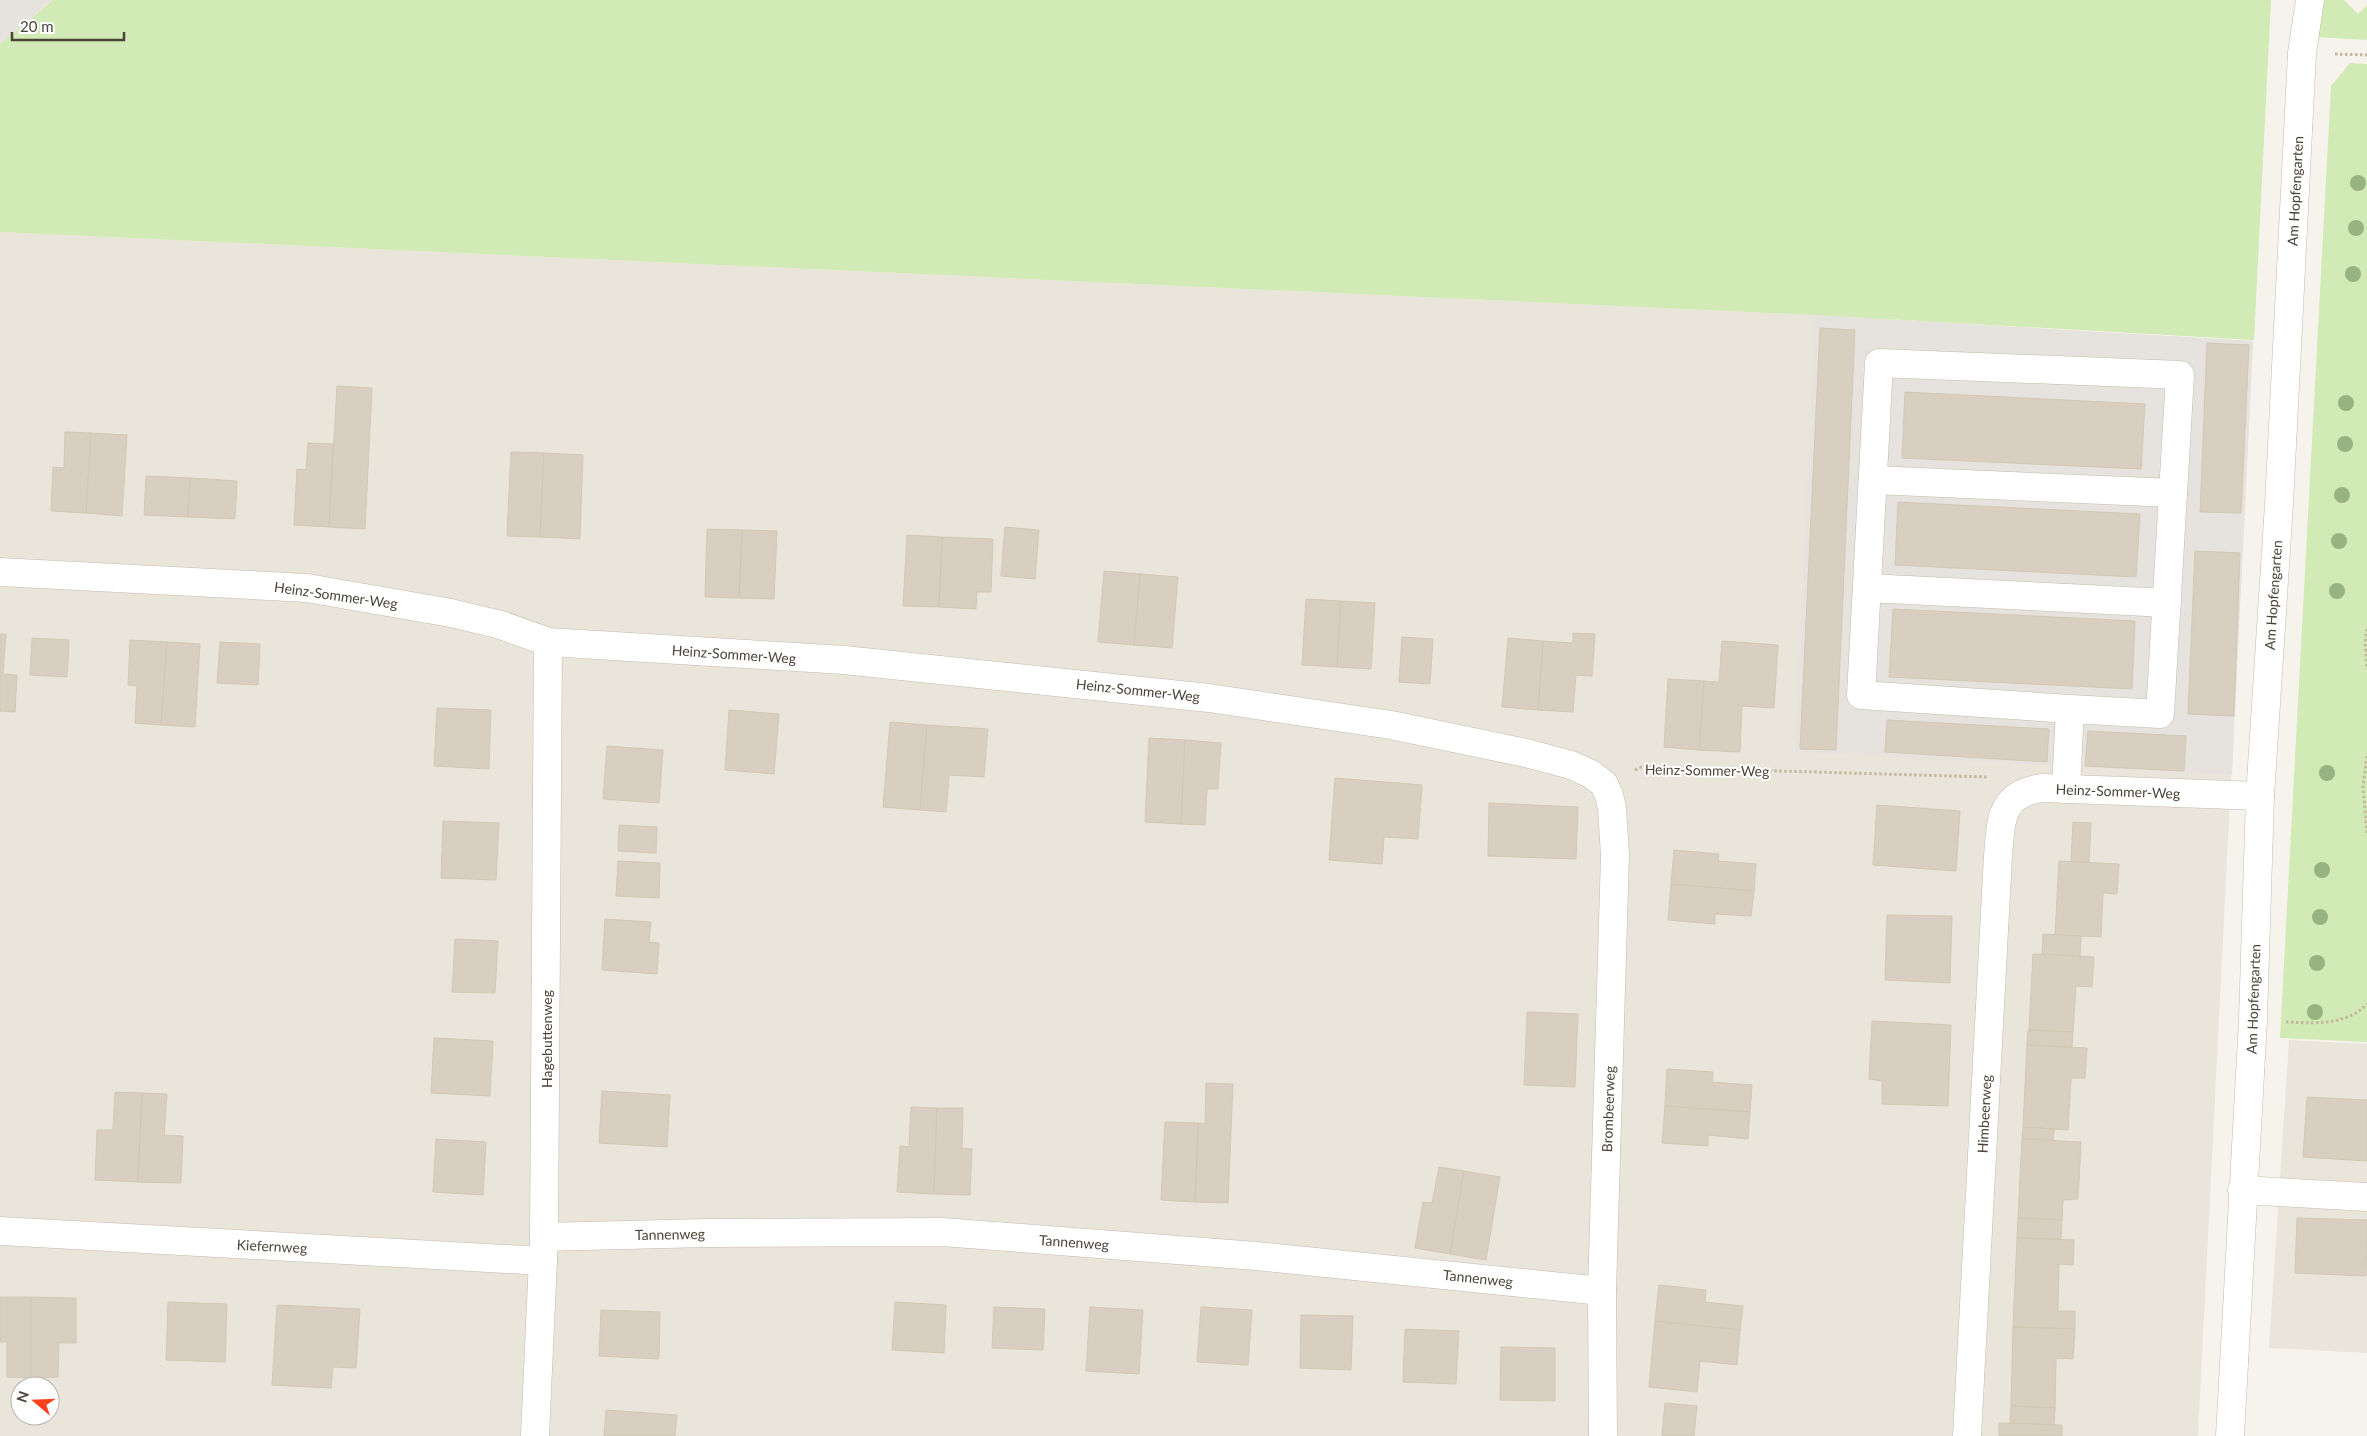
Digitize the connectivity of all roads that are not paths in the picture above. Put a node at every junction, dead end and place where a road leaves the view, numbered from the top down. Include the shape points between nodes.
1 (2310, 0) edge
2 (1873, 480) junction
3 (2173, 493) junction
4 (0, 572) edge
5 (1867, 588) junction
6 (2167, 603) junction
7 (548, 642) junction
8 (2070, 709) junction
9 (1604, 784) joint
10 (2066, 789) junction
11 (2260, 796) junction
12 (2015, 797) joint
13 (2242, 1190) junction
14 (2367, 1197) edge
15 (0, 1231) edge
16 (544, 1249) junction
17 (1602, 1291) junction
18 (536, 1436) edge
19 (1603, 1436) edge
20 (1967, 1436) edge
21 (2230, 1436) edge

1 - 11 street, Am Hopfengarten via 2302,53
2 - 3 street
2 - 3 street via 1879,363 2180,375
2 - 5 street
3 - 6 street
4 - 7 street, Heinz-Sommer-Weg via 307,588 451,613 501,625
5 - 6 street
5 - 8 street via 1861,695
6 - 8 street via 2160,714
7 - 9 street, Heinz-Sommer-Weg via 844,660 1272,706 1391,725 1526,753 1571,765
7 - 16 street, Hagebuttenweg
8 - 10 street
9 - 17 street, Brombeerweg via 1612,808 1615,870
10 - 11 street, Heinz-Sommer-Weg
10 - 12 street, Heinz-Sommer-Weg via 2028,790
11 - 13 street, Am Hopfengarten via 2253,1020
12 - 20 street, Himbeerweg via 2003,817 1998,856
13 - 14 street
13 - 21 street, Am Hopfengarten
15 - 16 street, Kiefernweg
16 - 17 street, Tannenweg via 706,1233 942,1232 1256,1256
16 - 18 street, Hagebuttenweg
17 - 19 street, Brombeerweg

